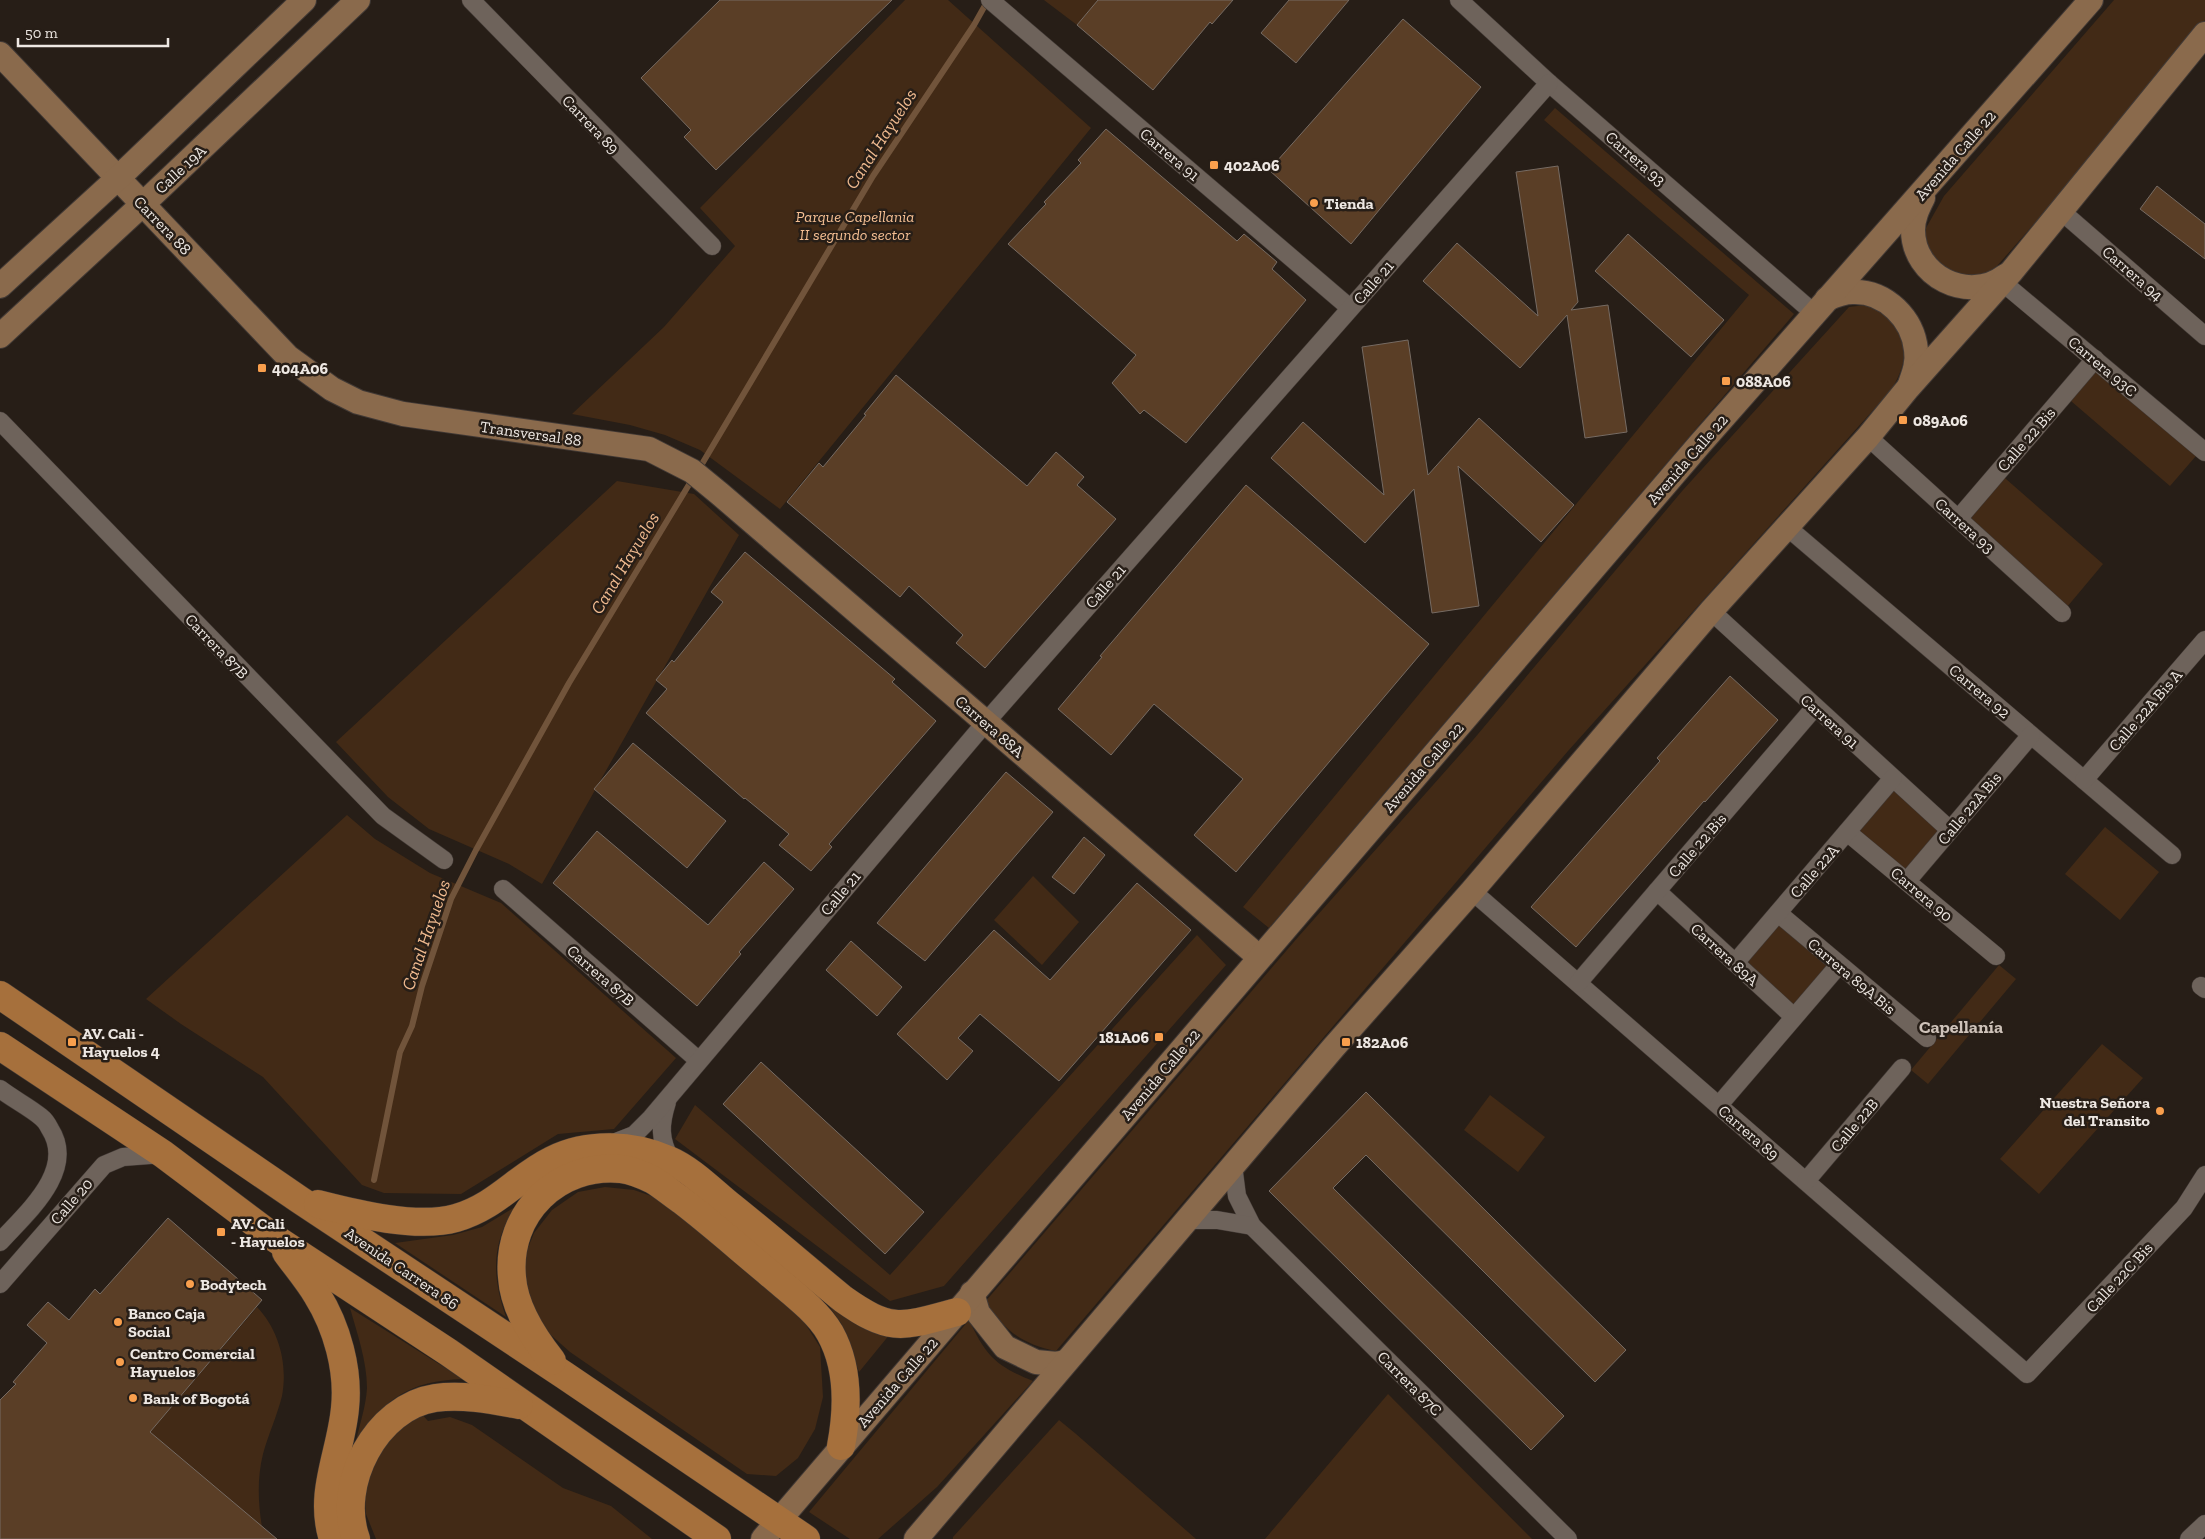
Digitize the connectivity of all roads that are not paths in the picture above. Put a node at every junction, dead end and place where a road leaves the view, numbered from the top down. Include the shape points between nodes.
1 (304, 0) edge
2 (358, 0) edge
3 (471, 0) edge
4 (990, 0) edge
5 (1459, 0) edge
6 (2091, 0) edge
7 (2205, 34) edge
8 (0, 54) edge
9 (1549, 83) junction
10 (1936, 177) junction
11 (118, 178) junction
12 (142, 204) junction
13 (2061, 211) junction
14 (712, 246) dead end
15 (2006, 276) junction
16 (0, 286) edge
17 (1821, 306) junction
18 (1350, 308) junction
19 (0, 336) edge
20 (2205, 336) edge
21 (2095, 359) junction
22 (1908, 388) junction
23 (332, 389) joint
24 (0, 421) edge
25 (1868, 437) junction
26 (2205, 452) edge
27 (720, 494) joint
28 (1958, 519) junction
29 (1787, 528) junction
30 (1711, 611) junction
31 (2062, 613) dead end
32 (2205, 640) edge
33 (1816, 707) junction
34 (986, 722) junction
35 (2031, 734) junction
36 (1893, 778) junction
37 (2084, 780) junction
38 (1950, 830) junction
39 (1847, 832) junction
40 (2172, 855) dead end
41 (444, 860) dead end
42 (1907, 881) junction
43 (503, 889) dead end
44 (1472, 891) junction
45 (1657, 892) junction
46 (1778, 913) junction
47 (1996, 956) dead end
48 (1259, 957) junction
49 (1735, 963) junction
50 (1839, 965) junction
51 (1578, 983) junction
52 (0, 995) edge
53 (1794, 1017) junction
54 (1927, 1038) dead end
55 (0, 1046) edge
56 (698, 1060) junction
57 (1902, 1068) dead end
58 (0, 1089) edge
59 (669, 1096) junction
60 (1718, 1105) junction
61 (605, 1147) junction
62 (163, 1154) junction
63 (671, 1160) junction
64 (1233, 1164) junction
65 (2205, 1175) edge
66 (1806, 1182) junction
67 (300, 1200) junction
68 (1186, 1220) junction
69 (1252, 1226) junction
70 (276, 1239) junction
71 (0, 1242) edge
72 (0, 1284) edge
73 (965, 1302) junction
74 (1065, 1362) junction
75 (2028, 1374) joint
76 (564, 1375) junction
77 (527, 1406) junction
78 (842, 1446) junction
79 (2205, 1524) edge
80 (771, 1529) edge
81 (333, 1539) edge
82 (356, 1539) edge
83 (717, 1539) edge
84 (806, 1539) edge
85 (916, 1539) edge
86 (1568, 1539) edge
87 (2189, 1539) edge

1 - 11 main road
2 - 12 main road, Calle 19A
3 - 14 street, Carrera 89
4 - 18 street, Carrera 91
5 - 9 street, Carrera 93
6 - 10 main road, Avenida Calle 22
7 - 13 main road
8 - 11 main road, Carrera 88
9 - 17 street, Carrera 93
9 - 18 street, Calle 21
10 - 15 main road via 1916,212 1913,230 1916,248 1924,265 1950,284 1967,288 1983,286
10 - 17 main road, Avenida Calle 22
11 - 12 main road, Carrera 88
11 - 16 main road
12 - 19 main road, Calle 19A
12 - 23 main road, Carrera 88 via 288,357
13 - 15 main road
13 - 20 street, Carrera 94
15 - 21 street, Carrera 93C
15 - 22 main road
17 - 22 main road via 1843,293 1867,293 1890,303 1903,316 1917,351 1915,370
17 - 48 main road, Avenida Calle 22
18 - 34 street, Calle 21
21 - 26 street, Carrera 93C
21 - 28 street, Calle 22 Bis
22 - 25 main road
23 - 27 main road, Transversal 88 via 358,402 403,414 649,450 692,471
24 - 41 street, Carrera 87B via 383,816
25 - 28 street, Carrera 93
25 - 29 main road
27 - 34 main road, Carrera 88A
28 - 31 street, Carrera 93
29 - 30 main road
29 - 35 street, Carrera 92
30 - 33 street, Carrera 91
30 - 44 main road
32 - 37 street, Calle 22A Bis A
33 - 36 street, Carrera 91
33 - 45 street, Calle 22 Bis
34 - 48 main road, Carrera 88A
34 - 56 street, Calle 21
35 - 37 street, Carrera 92
35 - 38 street, Calle 22A Bis
36 - 38 street, Carrera 91
36 - 39 street, Calle 22A
37 - 40 street, Carrera 92
38 - 42 street, Calle 22A Bis
39 - 42 street, Carrera 90
39 - 46 street, Calle 22A
42 - 47 street, Carrera 90
43 - 56 street, Carrera 87B
44 - 51 street, Carrera 89
44 - 64 main road
45 - 49 street, Carrera 89A
45 - 51 street, Calle 22 Bis
46 - 49 street, Calle 22A
46 - 50 street, Carrera 89A Bis
48 - 73 main road, Avenida Calle 22
49 - 53 street, Carrera 89A
50 - 53 street
50 - 54 street, Carrera 89A Bis
51 - 60 street, Carrera 89
52 - 67 main road, Avenida Carrera 86
53 - 60 street
55 - 62 main road
56 - 59 street, Calle 21
57 - 66 street, Calle 22B
58 - 71 street, Calle 20 via 43,1118 55,1136 59,1152 45,1191
59 - 61 street, Calle 21 via 634,1135
59 - 63 street, Calle 21 via 663,1115 662,1145
60 - 66 street, Carrera 89
61 - 63 main road via 627,1147
61 - 67 main road via 582,1149 552,1160 481,1209 454,1218 422,1221 387,1219
62 - 70 main road
62 - 72 street, Calle 20 via 123,1157 104,1165
63 - 73 main road via 843,1299 884,1323 919,1322
64 - 68 main road
64 - 69 street, Carrera 87C via 1237,1196
65 - 75 street, Calle 22C Bis via 2178,1214
66 - 75 street, Carrera 89
67 - 76 main road, Avenida Carrera 86
68 - 69 street via 1217,1220
68 - 74 main road
69 - 86 street, Carrera 87C
70 - 77 main road
70 - 81 main road via 317,1295 331,1321 345,1376 345,1408 327,1500
73 - 74 main road via 1005,1347 1036,1362
73 - 78 main road, Avenida Calle 22
74 - 85 main road
76 - 78 main road via 541,1347 517,1301 512,1277 512,1252 518,1230 530,1206 557,1182 596,1169 623,1169 652,1180 706,1219 809,1308 829,1331 841,1361 846,1392
76 - 80 main road, Avenida Carrera 86
77 - 82 main road via 462,1397 435,1398 402,1412 372,1442 358,1465 351,1500 352,1530
77 - 83 main road
78 - 80 main road, Avenida Calle 22
79 - 87 street
80 - 84 main road, Avenida Carrera 86

